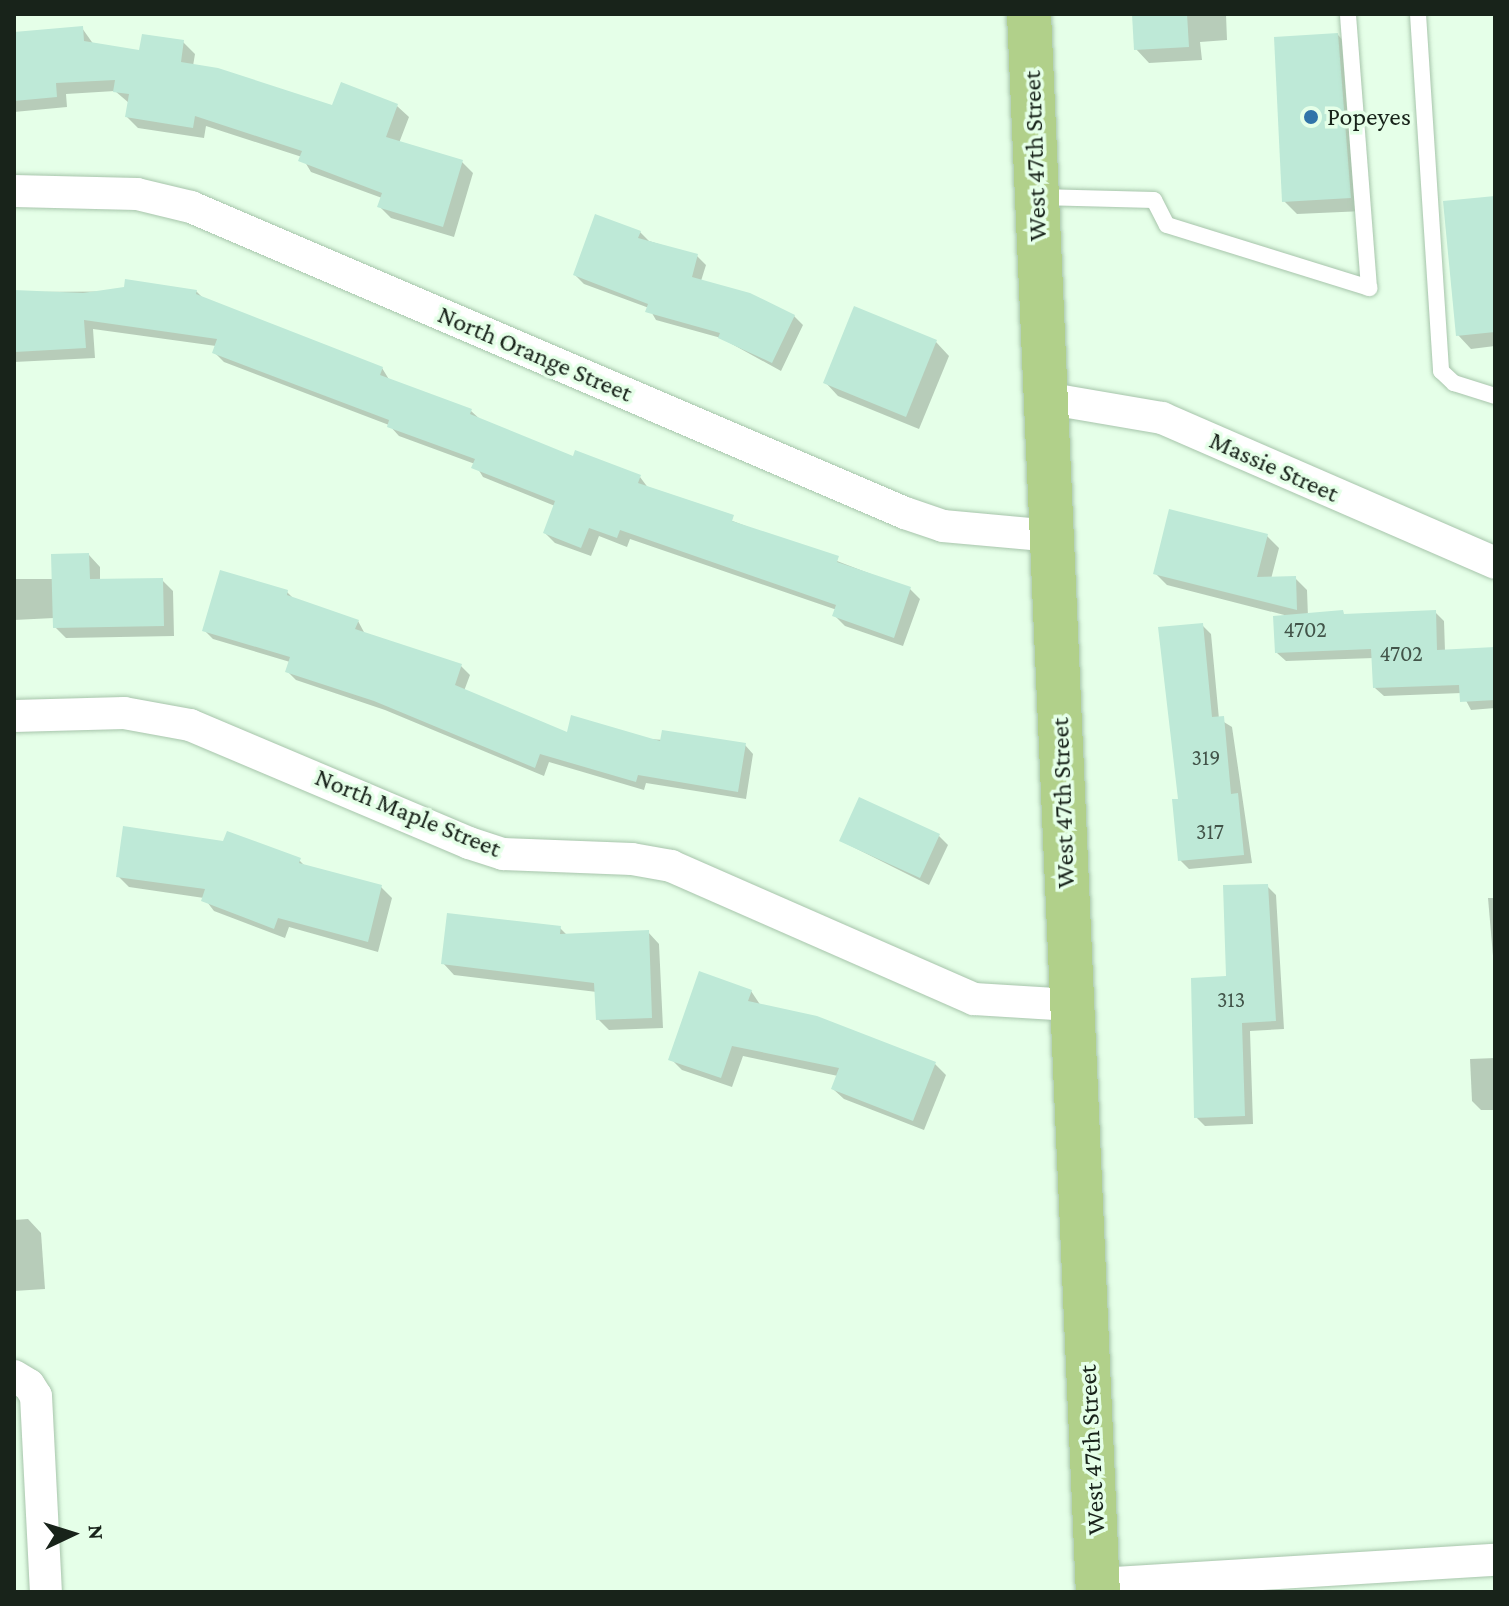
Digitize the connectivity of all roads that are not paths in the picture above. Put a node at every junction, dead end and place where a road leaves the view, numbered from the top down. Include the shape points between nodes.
1 (1029, 14) edge
2 (1348, 14) edge
3 (1418, 14) edge
4 (14, 191) edge
5 (1036, 197) junction
6 (1495, 396) edge
7 (1045, 398) junction
8 (1052, 536) junction
9 (1495, 563) edge
10 (14, 716) edge
11 (1072, 1005) junction
12 (14, 1376) edge
13 (1495, 1560) edge
14 (1098, 1588) edge
15 (46, 1592) edge

1 - 5 main road, West 47th Street
2 - 5 lane via 1369,288 1167,225 1154,200
3 - 6 lane via 1441,371 1454,383
4 - 8 street, North Orange Street via 137,194 191,207 905,513 943,526
5 - 7 main road, West 47th Street
7 - 8 main road, West 47th Street
7 - 9 street, Massie Street via 1162,418
8 - 11 main road, West 47th Street
10 - 11 street, North Maple Street via 124,713 190,725 503,854 632,859 671,866 974,999
11 - 14 main road, West 47th Street
12 - 15 street via 36,1396
13 - 14 street

